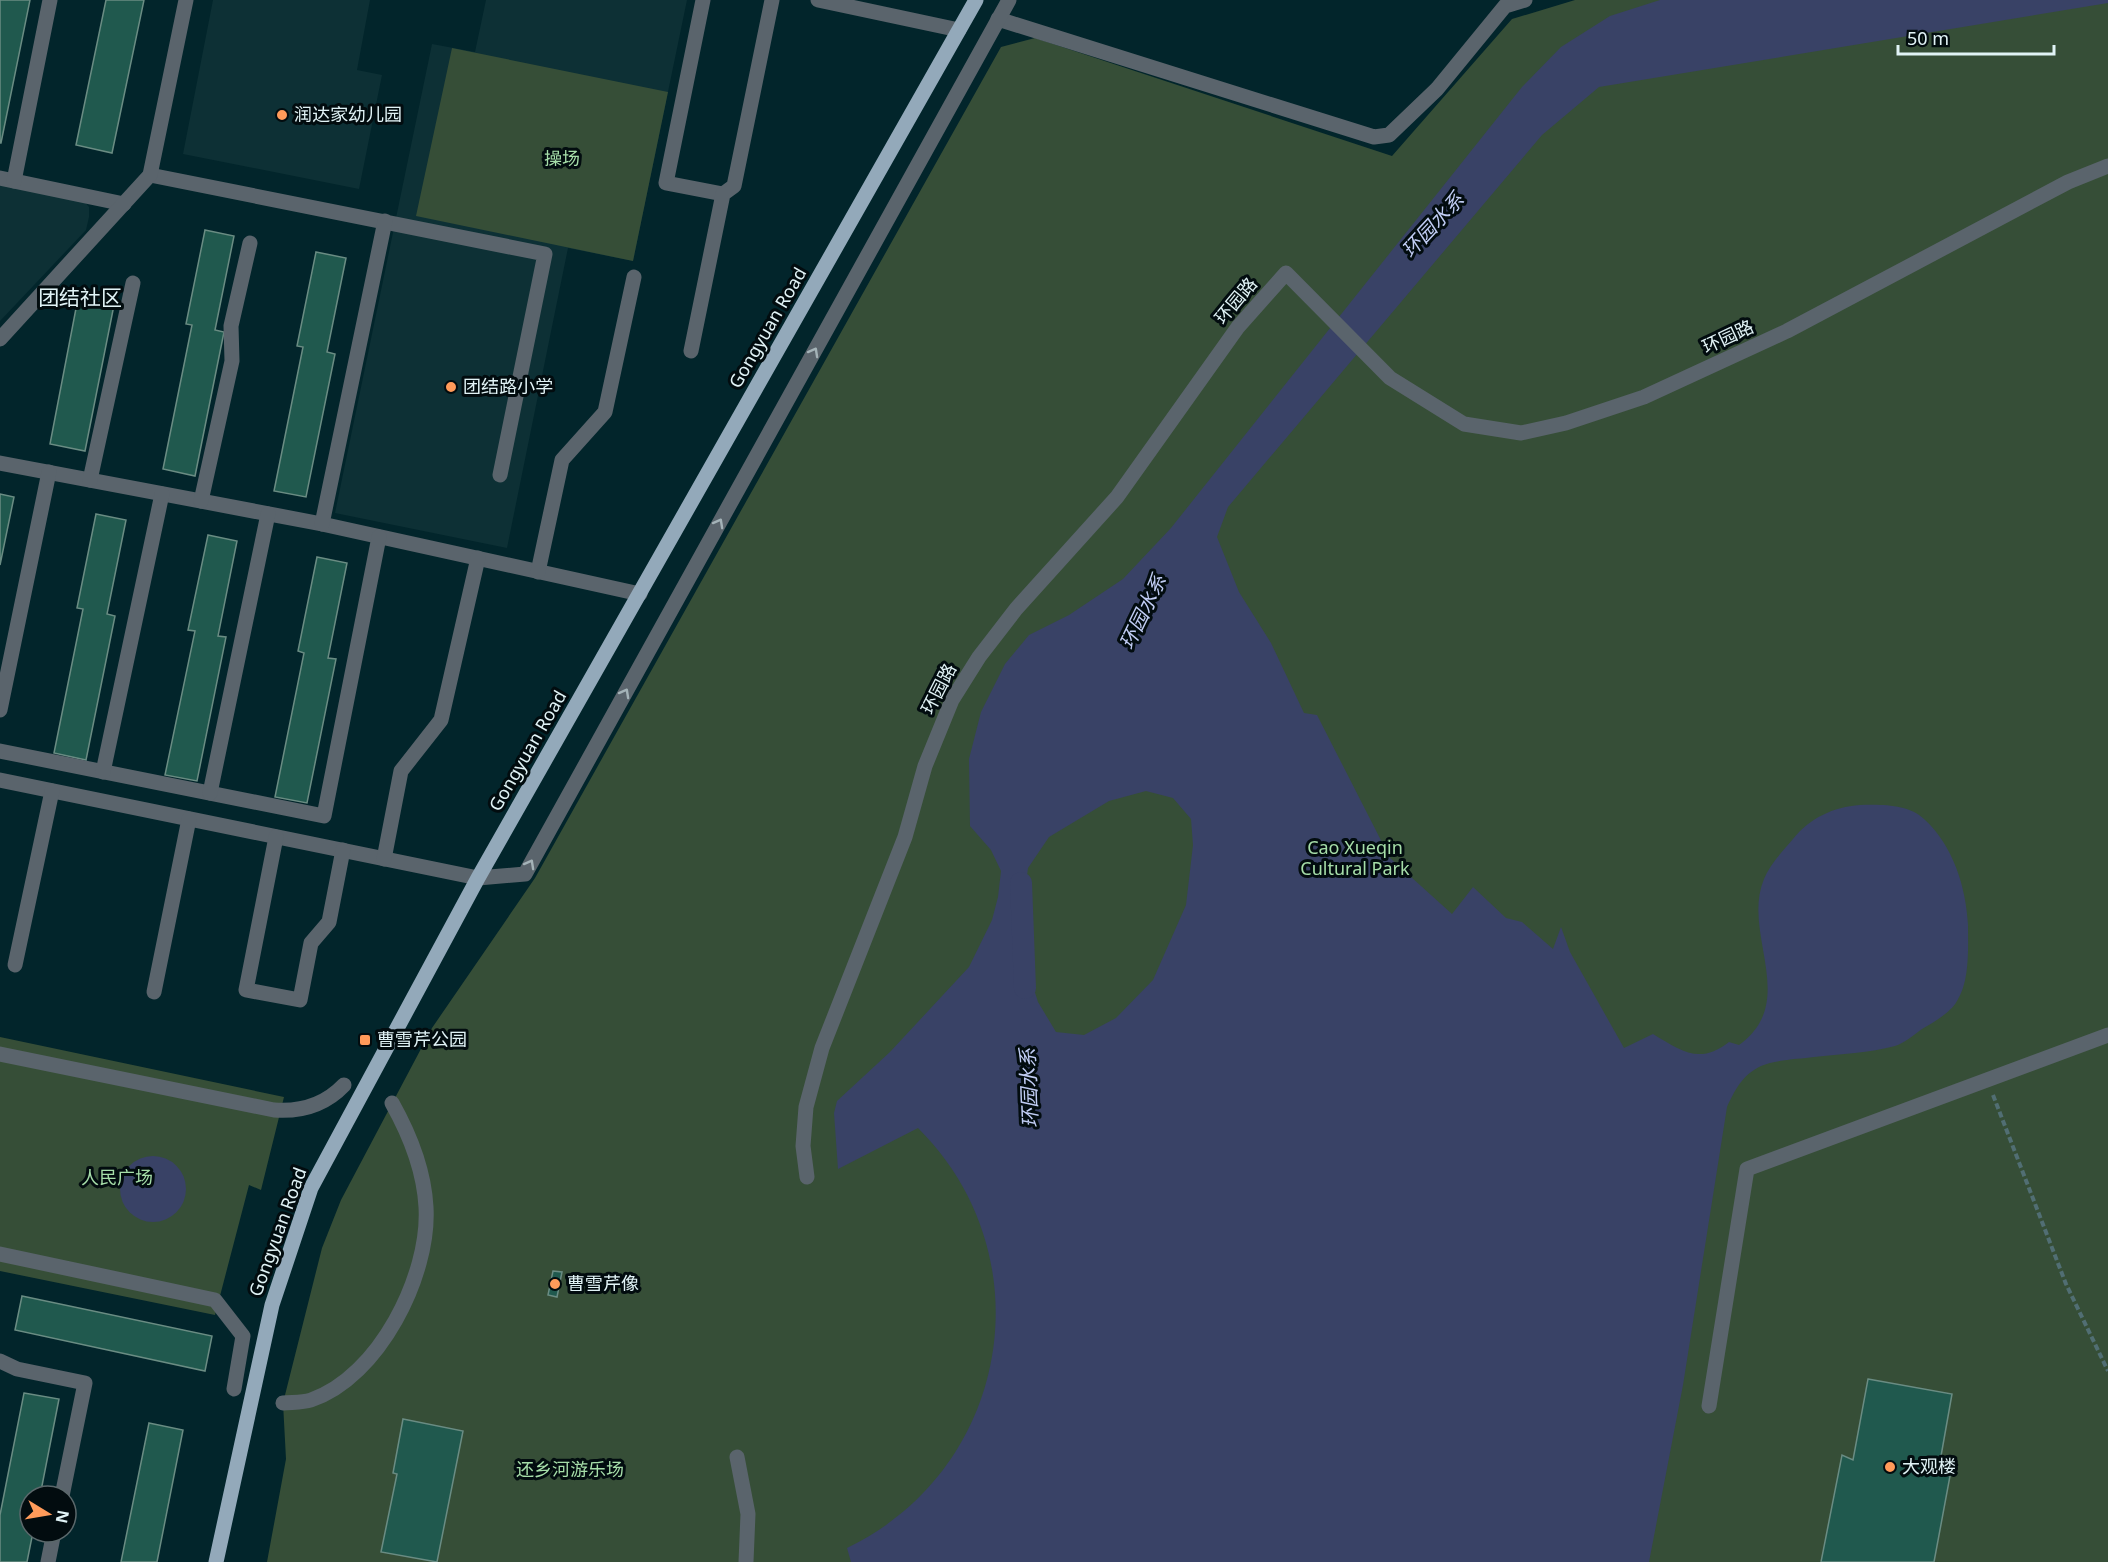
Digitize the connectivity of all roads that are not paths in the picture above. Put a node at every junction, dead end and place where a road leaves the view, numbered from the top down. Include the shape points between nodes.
1 (50, 0) edge
2 (186, 0) edge
3 (703, 0) edge
4 (772, 0) edge
5 (818, 0) edge
6 (976, 0) edge
7 (1009, 0) edge
8 (1525, 0) edge
9 (998, 19) junction
10 (959, 30) junction
11 (2108, 166) edge
12 (150, 176) junction
13 (7, 179) edge
14 (723, 194) junction
15 (124, 204) junction
16 (385, 221) junction
17 (250, 243) dead end
18 (634, 277) dead end
19 (133, 284) dead end
20 (0, 339) edge
21 (691, 351) dead end
22 (0, 463) edge
23 (49, 472) junction
24 (500, 475) dead end
25 (90, 480) junction
26 (162, 494) junction
27 (201, 501) junction
28 (268, 514) junction
29 (322, 524) junction
30 (380, 537) junction
31 (478, 558) junction
32 (538, 572) junction
33 (640, 594) junction
34 (0, 710) edge
35 (0, 751) edge
36 (104, 772) junction
37 (0, 780) edge
38 (52, 791) junction
39 (210, 793) junction
40 (189, 819) junction
41 (276, 837) junction
42 (343, 850) junction
43 (384, 859) junction
44 (478, 878) junction
45 (15, 965) dead end
46 (154, 992) dead end
47 (2108, 1035) edge
48 (0, 1054) edge
49 (344, 1085) dead end
50 (392, 1103) dead end
51 (807, 1177) dead end
52 (0, 1254) edge
53 (0, 1361) edge
54 (234, 1389) dead end
55 (283, 1403) dead end
56 (1709, 1406) dead end
57 (737, 1457) dead end
58 (64, 1484) edge
59 (52, 1544) edge
60 (48, 1562) edge
61 (216, 1562) edge
62 (746, 1562) edge

1 - 13 street
2 - 12 street
3 - 14 street via 666,183
4 - 14 street via 734,186
5 - 10 street
6 - 10 main road, Gongyuan Road
7 - 9 street
8 - 9 street via 1505,6 1437,89 1389,135 1374,137
44 -> 9 street via 525,874
10 - 33 main road, Gongyuan Road
11 - 51 street, 环园路 via 2068,182 1787,331 1644,397 1521,434 1464,424 1390,378 1286,273 1224,345 1117,497 1016,609 952,700 925,766 905,837 822,1048 806,1107 803,1146
12 - 15 street
12 - 16 street
13 - 15 street
14 - 21 street
15 - 20 street
16 - 24 street via 545,254
16 - 29 street
17 - 27 street via 231,326 232,361
18 - 32 street via 605,412 562,460
19 - 25 street
22 - 23 street
23 - 25 street
23 - 34 street
25 - 26 street
26 - 27 street
26 - 36 street
27 - 28 street
28 - 29 street
28 - 39 street
29 - 30 street
30 - 31 street
30 - 39 street via 324,816
31 - 32 street
31 - 43 street via 441,720 401,771
32 - 33 street
33 - 44 main road, Gongyuan Road
35 - 36 street
36 - 39 street
37 - 38 street
38 - 40 street
38 - 45 street
40 - 41 street
40 - 46 street
41 - 42 street
41 - 42 street via 246,990 300,1000 311,943 329,922
42 - 43 street
43 - 44 street
44 - 61 main road, Gongyuan Road via 311,1188 272,1305
47 - 56 street via 1747,1169
48 - 49 street via 295,1112 332,1098
50 - 55 street via 406,1128 421,1171 426,1207 423,1247 413,1285 396,1323 346,1378 310,1400
52 - 54 street via 215,1300 243,1336
53 - 58 street via 17,1370 85,1383
57 - 62 street via 748,1514
59 - 60 street

